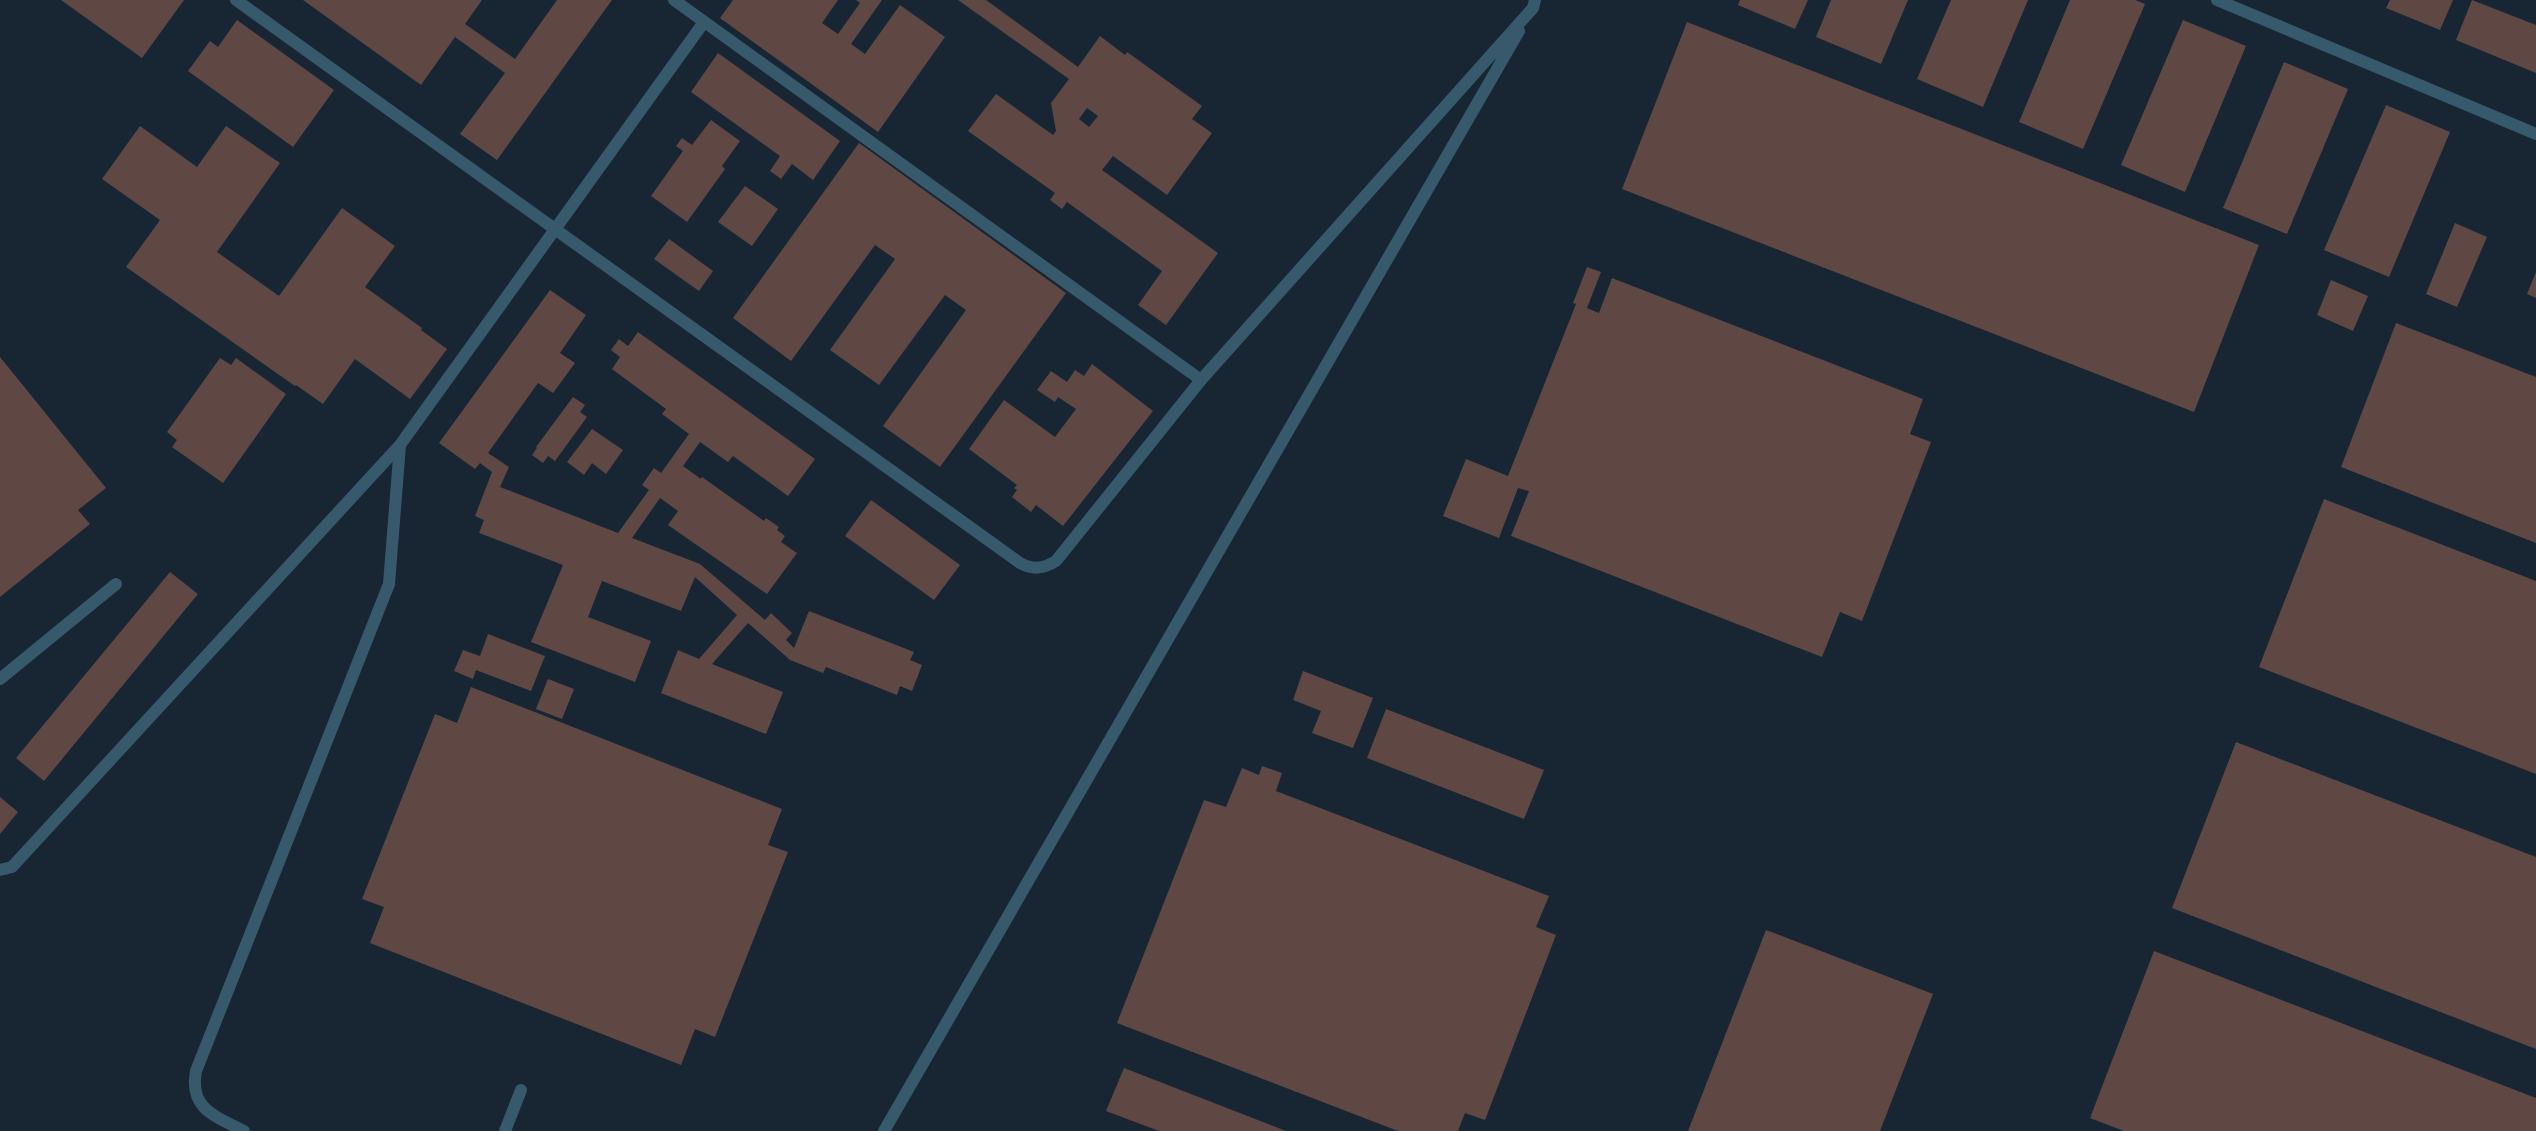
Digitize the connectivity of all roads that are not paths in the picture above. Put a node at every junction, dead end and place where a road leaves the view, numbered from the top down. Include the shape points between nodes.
1 (236, 0) edge
2 (674, 0) edge
3 (2217, 0) edge
4 (1534, 4) edge
5 (704, 22) junction
6 (2536, 134) edge
7 (555, 229) junction
8 (1202, 380) junction
9 (400, 445) junction
10 (116, 584) dead end
11 (0, 679) edge
12 (0, 870) edge
13 (520, 1090) dead end
14 (244, 1131) edge
15 (504, 1131) edge
16 (884, 1131) edge

1 - 7 lane
2 - 5 lane
3 - 6 lane
4 - 8 lane
4 - 16 lane
5 - 7 lane
5 - 8 lane
7 - 8 lane via 1027,567 1047,567 1056,561
7 - 9 lane
9 - 12 lane via 12,867
9 - 14 lane via 389,584 196,1071 194,1084 203,1108
10 - 11 lane
13 - 15 lane

